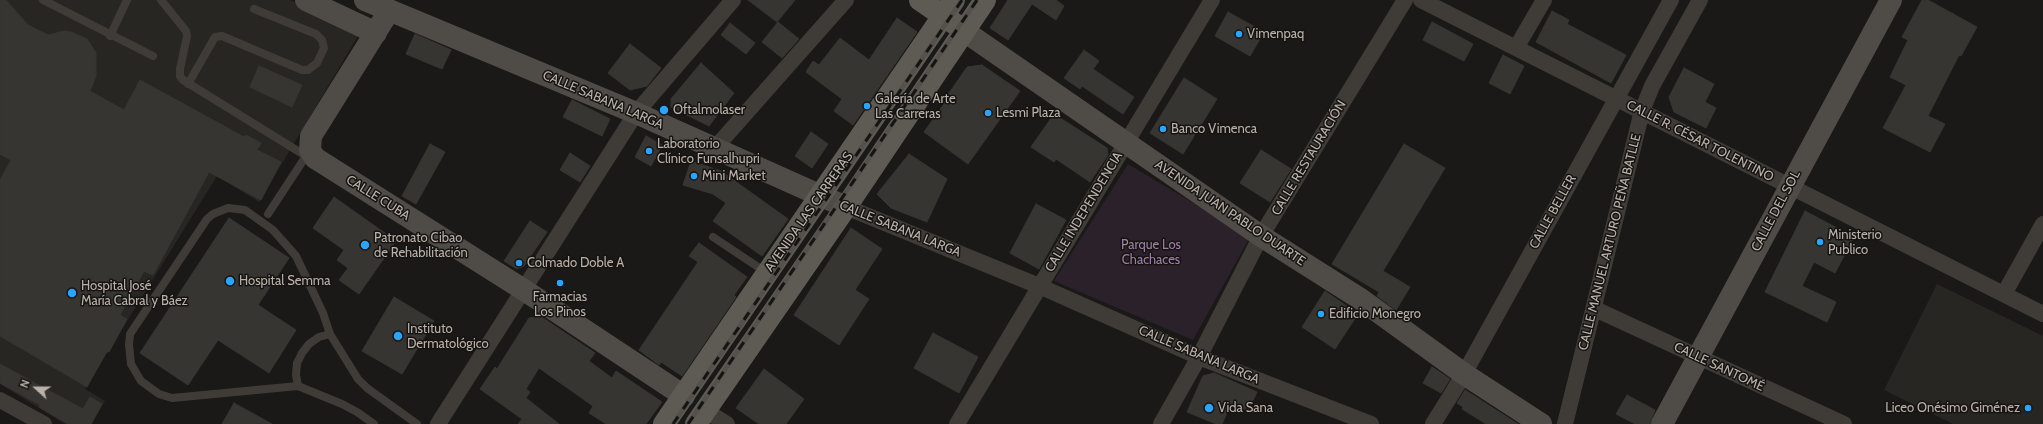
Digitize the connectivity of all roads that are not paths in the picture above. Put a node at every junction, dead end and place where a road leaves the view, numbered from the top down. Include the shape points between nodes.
1 (43, 0) edge
2 (126, 0) edge
3 (161, 0) edge
4 (306, 0) edge
5 (365, 0) edge
6 (733, 0) edge
7 (846, 0) edge
8 (920, 0) edge
9 (985, 0) edge
10 (1212, 0) edge
11 (1405, 0) edge
12 (1421, 0) edge
13 (1544, 0) edge
14 (1671, 0) edge
15 (1700, 0) edge
16 (1891, 0) edge
17 (392, 5) edge
18 (949, 8) edge
19 (254, 9) dead end
20 (964, 31) junction
21 (376, 32) junction
22 (110, 36) junction
23 (1516, 48) junction
24 (153, 56) dead end
25 (188, 84) junction
26 (1616, 98) junction
27 (1642, 111) junction
28 (636, 113) junction
29 (1126, 142) junction
30 (715, 148) junction
31 (308, 153) junction
32 (1789, 186) junction
33 (821, 196) junction
34 (846, 207) junction
35 (268, 214) dead end
36 (2043, 224) edge
37 (1261, 236) junction
38 (713, 237) dead end
39 (768, 273) junction
40 (1040, 286) junction
41 (524, 290) junction
42 (2004, 294) junction
43 (1595, 309) junction
44 (2043, 314) edge
45 (330, 334) junction
46 (1199, 357) junction
47 (1697, 358) junction
48 (1464, 374) junction
49 (298, 386) junction
50 (684, 396) junction
51 (0, 400) edge
52 (701, 417) edge
53 (44, 424) edge
54 (374, 424) edge
55 (417, 424) edge
56 (438, 424) edge
57 (664, 424) edge
58 (727, 424) edge
59 (957, 424) edge
60 (1161, 424) edge
61 (1371, 424) edge
62 (1433, 424) edge
63 (1541, 424) edge
64 (1565, 424) edge
65 (1662, 424) edge
66 (1844, 424) edge

1 - 22 lane
2 - 22 lane
3 - 25 lane via 186,31 187,42 180,76
4 - 21 street
5 - 17 street, CALLE SABANA LARGA
6 - 28 street
7 - 30 street
8 - 18 main road, AVENIDA JUAN PABLO DUARTE
9 - 20 main road, AVENIDA LAS CARRERAS
10 - 29 street, CALLE INDEPENDENCIA
11 - 37 street, CALLE RESTAURACIÓN
12 - 23 street, CALLE R. CÉSAR TOLENTINO
13 - 23 street
14 - 26 street, CALLE BELLER
15 - 27 street, CALLE MANUEL ARTURO PEÑA BATLLE via 1652,86
16 - 32 street, CALLE DEL SOL
17 - 21 street
17 - 28 street, CALLE SABANA LARGA
18 - 20 main road, AVENIDA JUAN PABLO DUARTE
18 - 33 main road, AVENIDA LAS CARRERAS
19 - 25 lane via 316,34 322,40 324,48 317,63 308,70 302,70 222,36 215,37
20 - 29 street, AVENIDA JUAN PABLO DUARTE
20 - 34 main road, AVENIDA LAS CARRERAS
21 - 31 street via 311,136
22 - 24 lane
23 - 26 street, CALLE R. CÉSAR TOLENTINO
25 - 31 lane
26 - 27 street, CALLE R. CÉSAR TOLENTINO
26 - 48 street, CALLE BELLER
27 - 32 street, CALLE R. CÉSAR TOLENTINO
27 - 43 street, CALLE MANUEL ARTURO PEÑA BATLLE
28 - 30 street, CALLE SABANA LARGA
28 - 41 street
29 - 37 street, AVENIDA JUAN PABLO DUARTE
29 - 40 street, CALLE INDEPENDENCIA
30 - 33 street, CALLE SABANA LARGA
31 - 35 lane
31 - 41 street, CALLE CUBA
32 - 42 street, CALLE R. CÉSAR TOLENTINO
32 - 47 street, CALLE DEL SOL
33 - 34 street, CALLE SABANA LARGA
33 - 39 main road, AVENIDA LAS CARRERAS
34 - 40 street, CALLE SABANA LARGA
34 - 52 main road, AVENIDA LAS CARRERAS
36 - 42 street
37 - 46 street, CALLE RESTAURACIÓN
37 - 48 street, AVENIDA JUAN PABLO DUARTE via 1359,298
38 - 39 lane
39 - 50 main road, AVENIDA LAS CARRERAS
40 - 46 street, CALLE SABANA LARGA
40 - 59 street, CALLE INDEPENDENCIA
41 - 50 street, CALLE CUBA
41 - 56 street
42 - 44 street, CALLE R. CÉSAR TOLENTINO
43 - 47 street, CALLE SANTOMÉ
43 - 64 street, CALLE MANUEL ARTURO PEÑA BATLLE
45 - 49 lane via 319,337 302,353 297,363
45 - 49 lane via 296,256 273,230 253,215 236,208 220,210 207,219 130,334 129,355 136,373 149,388 172,398
45 - 55 lane via 367,388
46 - 60 street, CALLE RESTAURACIÓN
46 - 61 street, CALLE SABANA LARGA
47 - 65 street, CALLE DEL SOL
47 - 66 street, CALLE SANTOMÉ
48 - 62 street, CALLE BELLER
48 - 63 street, AVENIDA JUAN PABLO DUARTE
49 - 54 lane via 342,404
50 - 57 main road, AVENIDA LAS CARRERAS
51 - 53 street
52 - 58 street

